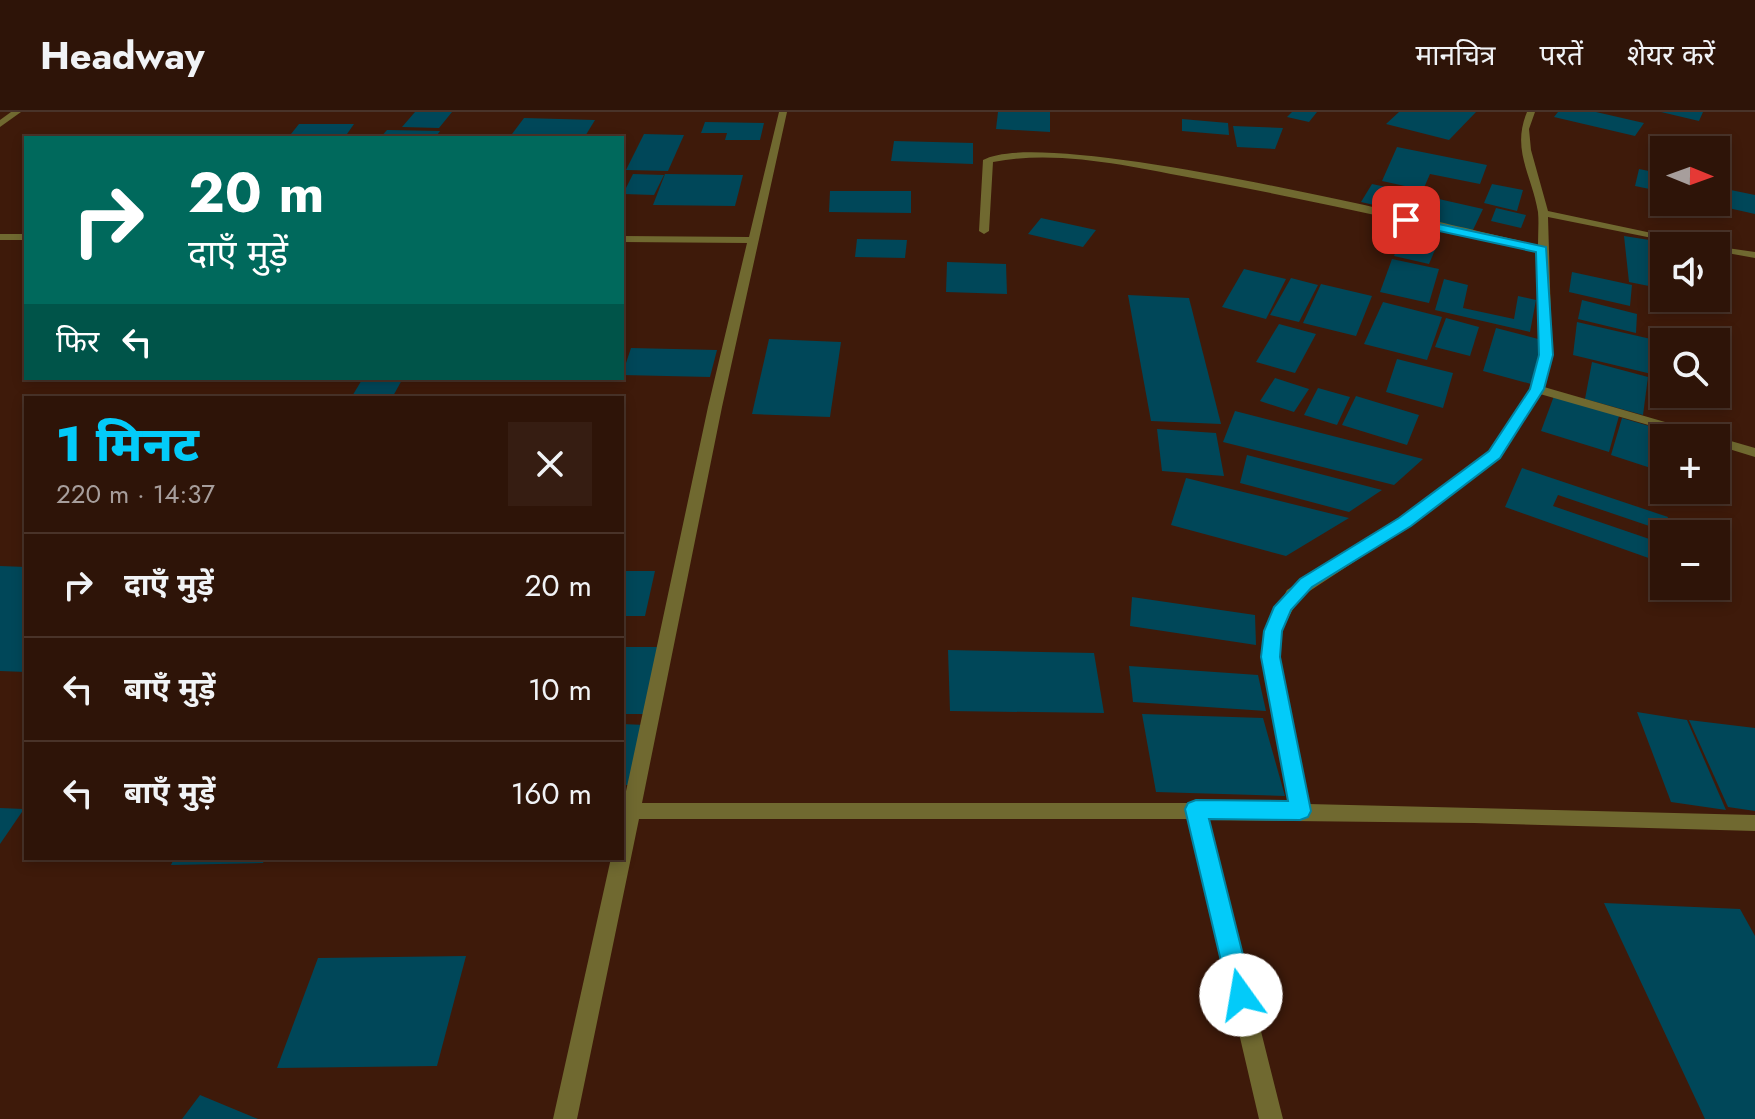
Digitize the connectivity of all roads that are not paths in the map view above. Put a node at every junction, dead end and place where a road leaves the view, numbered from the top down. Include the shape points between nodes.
1 (17, 112) edge
2 (783, 112) edge
3 (1531, 112) edge
4 (0, 124) edge
5 (1543, 213) junction
6 (984, 231) dead end
7 (1650, 234) edge
8 (0, 237) edge
9 (24, 237) edge
10 (624, 239) edge
11 (752, 240) junction
12 (1542, 249) junction
13 (1730, 251) edge
14 (1755, 255) edge
15 (1537, 389) junction
16 (1660, 424) edge
17 (1730, 445) edge
18 (1755, 453) edge
19 (1196, 809) junction
20 (632, 811) junction
21 (1300, 811) junction
22 (1755, 823) edge
23 (624, 847) edge
24 (621, 860) edge
25 (565, 1119) edge
26 (1271, 1119) edge

1 - 4 street
2 - 11 street
3 - 5 street via 1524,129 1526,150
5 - 7 street
5 - 12 street
6 - 12 street via 989,159 1006,154 1081,156 1172,170
8 - 9 street
10 - 11 street
11 - 20 street
12 - 15 street via 1546,355
13 - 14 street
15 - 16 street
15 - 21 street via 1494,454 1405,522 1306,583 1283,607 1273,631 1271,657
17 - 18 street
19 - 20 street
19 - 21 street
19 - 26 street
20 - 23 street
21 - 22 street
24 - 25 street

